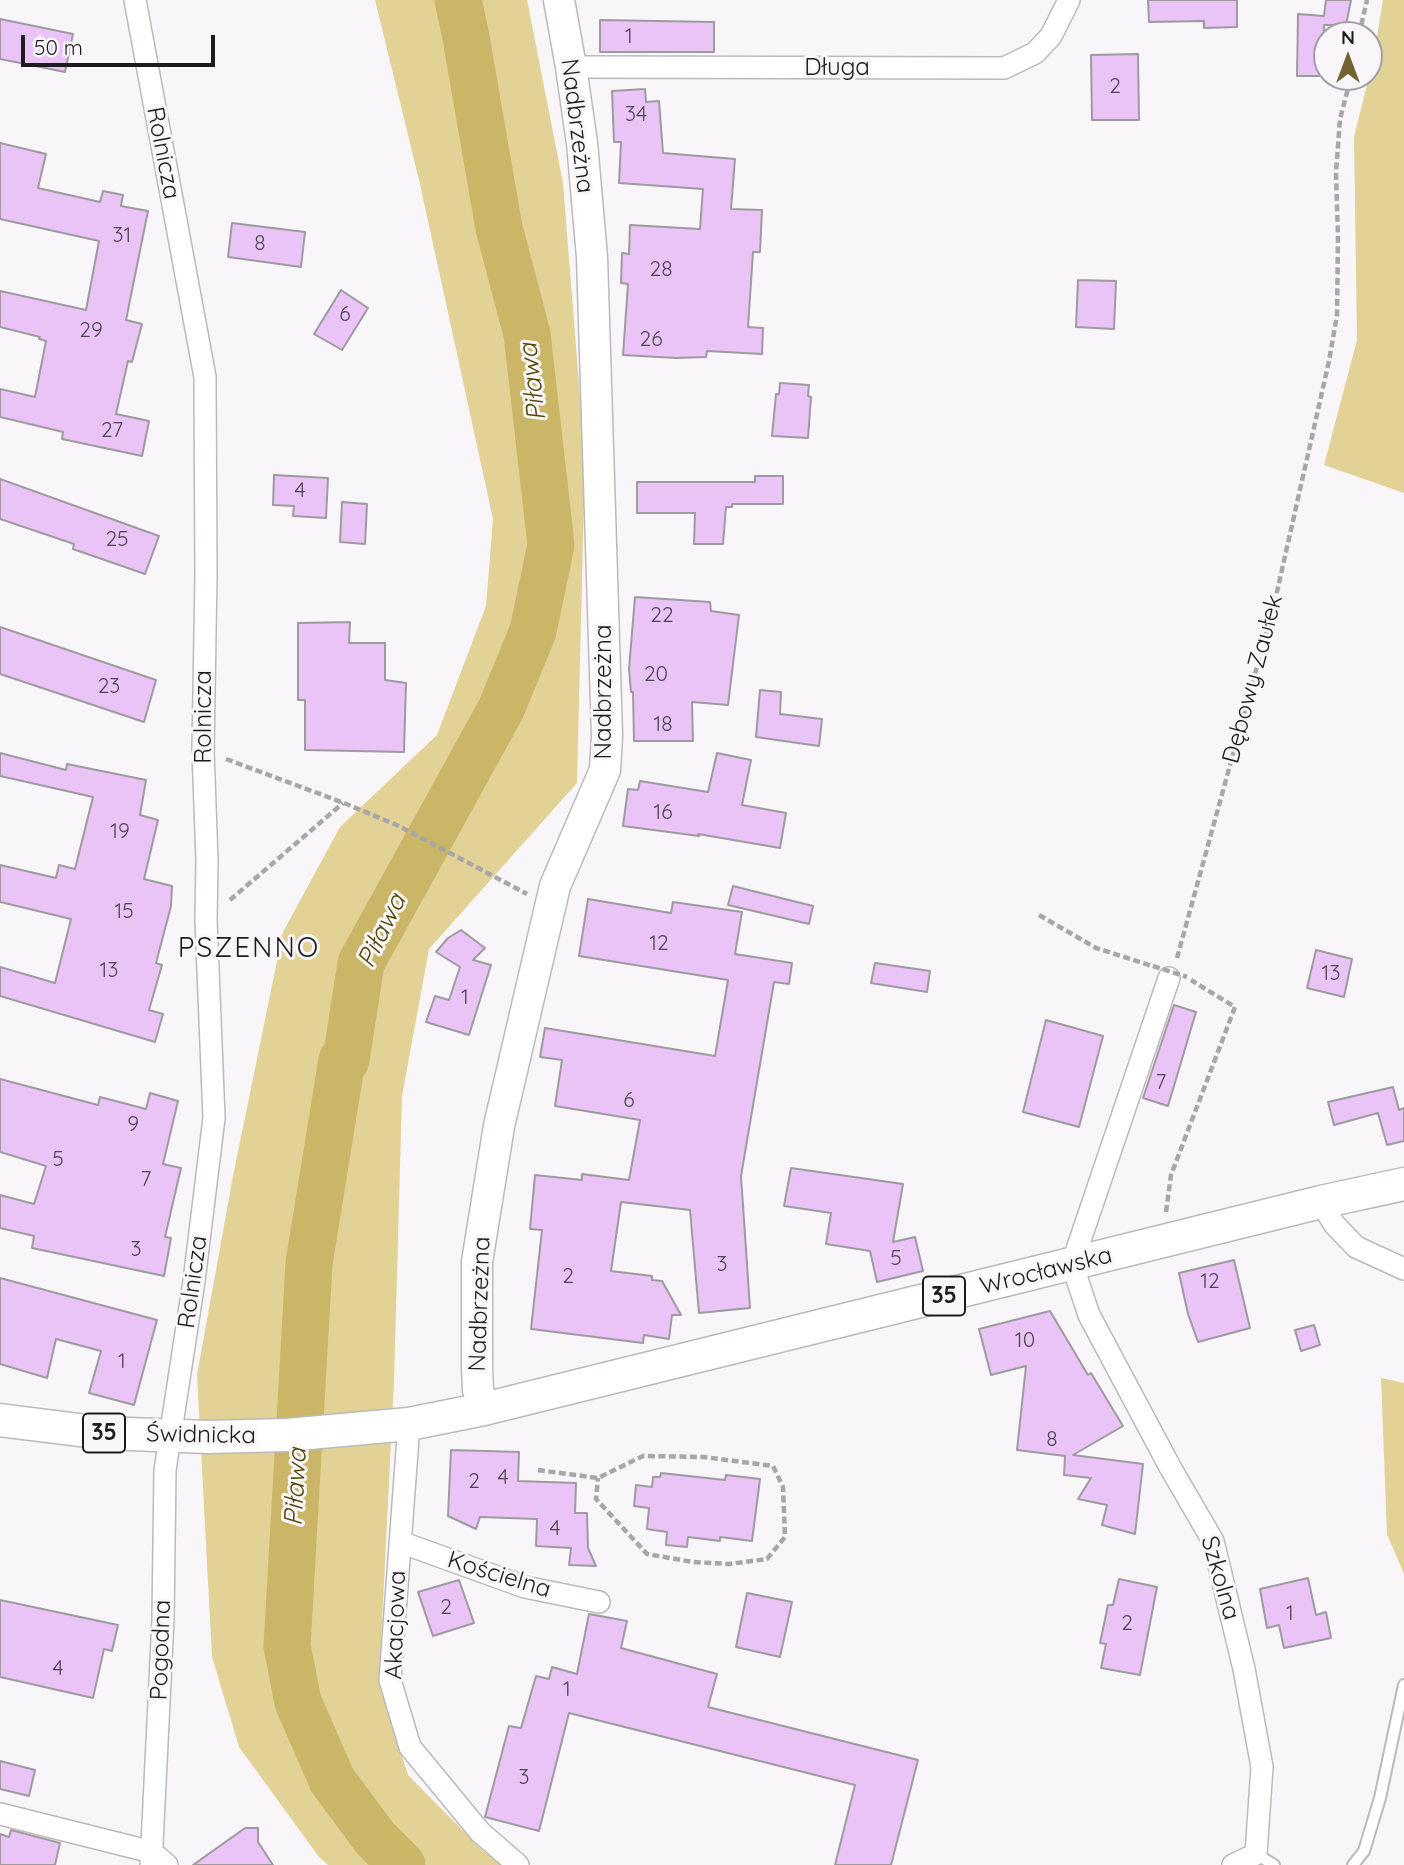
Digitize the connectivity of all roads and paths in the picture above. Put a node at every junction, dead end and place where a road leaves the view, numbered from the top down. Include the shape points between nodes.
1 (135, 0) edge
2 (559, 0) edge
3 (1069, 0) edge
4 (1367, 0) edge
5 (1362, 21) edge
6 (571, 67) junction
7 (1347, 91) edge
8 (203, 751) junction
9 (344, 803) junction
10 (550, 905) junction
11 (1039, 915) dead end
12 (206, 920) junction
13 (1170, 974) junction
14 (1404, 1184) edge
15 (1321, 1202) junction
16 (1170, 1240) junction
17 (1072, 1264) junction
18 (1404, 1269) edge
19 (484, 1409) junction
20 (0, 1420) edge
21 (401, 1425) junction
22 (170, 1436) junction
23 (538, 1470) dead end
24 (598, 1478) junction
25 (400, 1542) junction
26 (599, 1602) dead end
27 (1404, 1685) edge
28 (0, 1814) edge
29 (1265, 1860) edge
30 (157, 1861) edge
31 (518, 1865) edge
32 (1233, 1865) edge
33 (1353, 1865) edge

1 - 8 street, Rolnicza via 205,377
2 - 6 street, Nadbrzeżna
3 - 6 street, Długa via 1051,36 1035,53 1004,68
4 - 5 path
6 - 10 street, Nadbrzeżna via 592,257 607,736 606,770
7 - 13 path, Dębowy Zaułek via 1336,173 1337,315 1329,361 1274,605 1183,944
8 - 9 path
8 - 12 street, Rolnicza
9 - 10 path via 399,826
9 - 12 path
10 - 19 street, Nadbrzeżna via 499,1126 477,1262 478,1390
11 - 13 path via 1096,948
12 - 22 street, Rolnicza via 214,1118
13 - 16 path via 1235,1007 1171,1174 1165,1220
13 - 17 street
14 - 15 main road, Wrocławska / 35
15 - 16 main road, Wrocławska / 35
15 - 18 street via 1356,1247
16 - 17 main road, Wrocławska / 35
17 - 19 main road, Wrocławska / 35
17 - 29 street, Szkolna via 1089,1315 1213,1541 1262,1767
19 - 21 main road, Świdnicka / 35
20 - 22 main road, Świdnicka / 35
21 - 22 main road, Świdnicka / 35 via 287,1435
21 - 25 street, Akacjowa
22 - 30 street, Pogodna via 165,1471
23 - 24 path
24 - 24 path via 643,1456 704,1457 773,1466 783,1487 785,1537 767,1559 729,1564 648,1554 596,1499
25 - 26 street, Kościelna via 525,1587
25 - 31 street, Akacjowa via 390,1680 410,1747 480,1832
27 - 33 lane via 1380,1798 1364,1852
28 - 30 street
29 - 32 street, Szkolna

